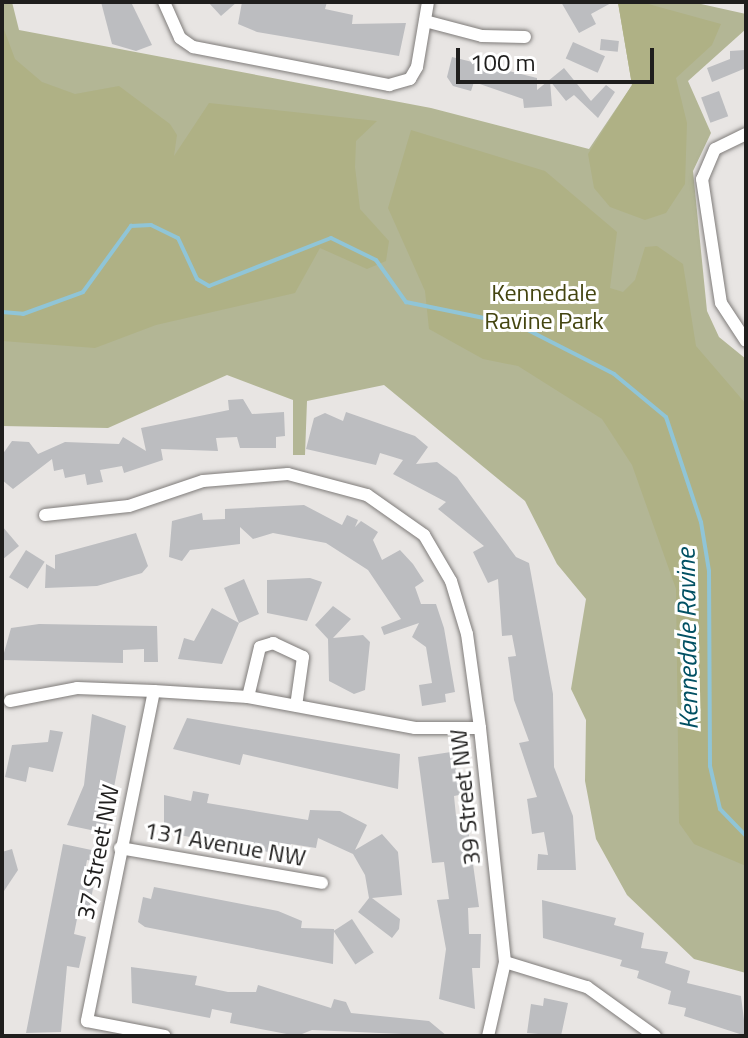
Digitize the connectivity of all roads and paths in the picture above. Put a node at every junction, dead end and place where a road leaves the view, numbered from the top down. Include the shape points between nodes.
1 (164, 2) edge
2 (428, 2) edge
3 (425, 21) junction
4 (525, 37) dead end
5 (746, 134) edge
6 (746, 341) edge
7 (45, 515) dead end
8 (154, 691) junction
9 (248, 697) junction
10 (10, 701) dead end
11 (296, 706) junction
12 (480, 728) junction
13 (120, 848) junction
14 (322, 883) dead end
15 (505, 962) junction
16 (165, 1036) edge
17 (488, 1036) edge
18 (655, 1036) edge

1 - 3 street via 180,38 193,47 383,85 413,75
2 - 3 street
3 - 4 street via 482,36
5 - 6 street via 715,149 702,179 721,303
7 - 12 street, 39 Street NW via 129,506 203,481 309,476 385,504 424,535 437,557 467,634
8 - 9 street
8 - 10 street via 77,688
8 - 13 street, 37 Street NW
9 - 11 street
9 - 11 street via 260,647 273,643 303,657
11 - 12 street via 415,728
12 - 15 street, 39 Street NW
13 - 14 street, 131 Avenue NW
13 - 16 street, 37 Street NW via 87,1021
15 - 17 street, 39 Street NW
15 - 18 street via 587,987

